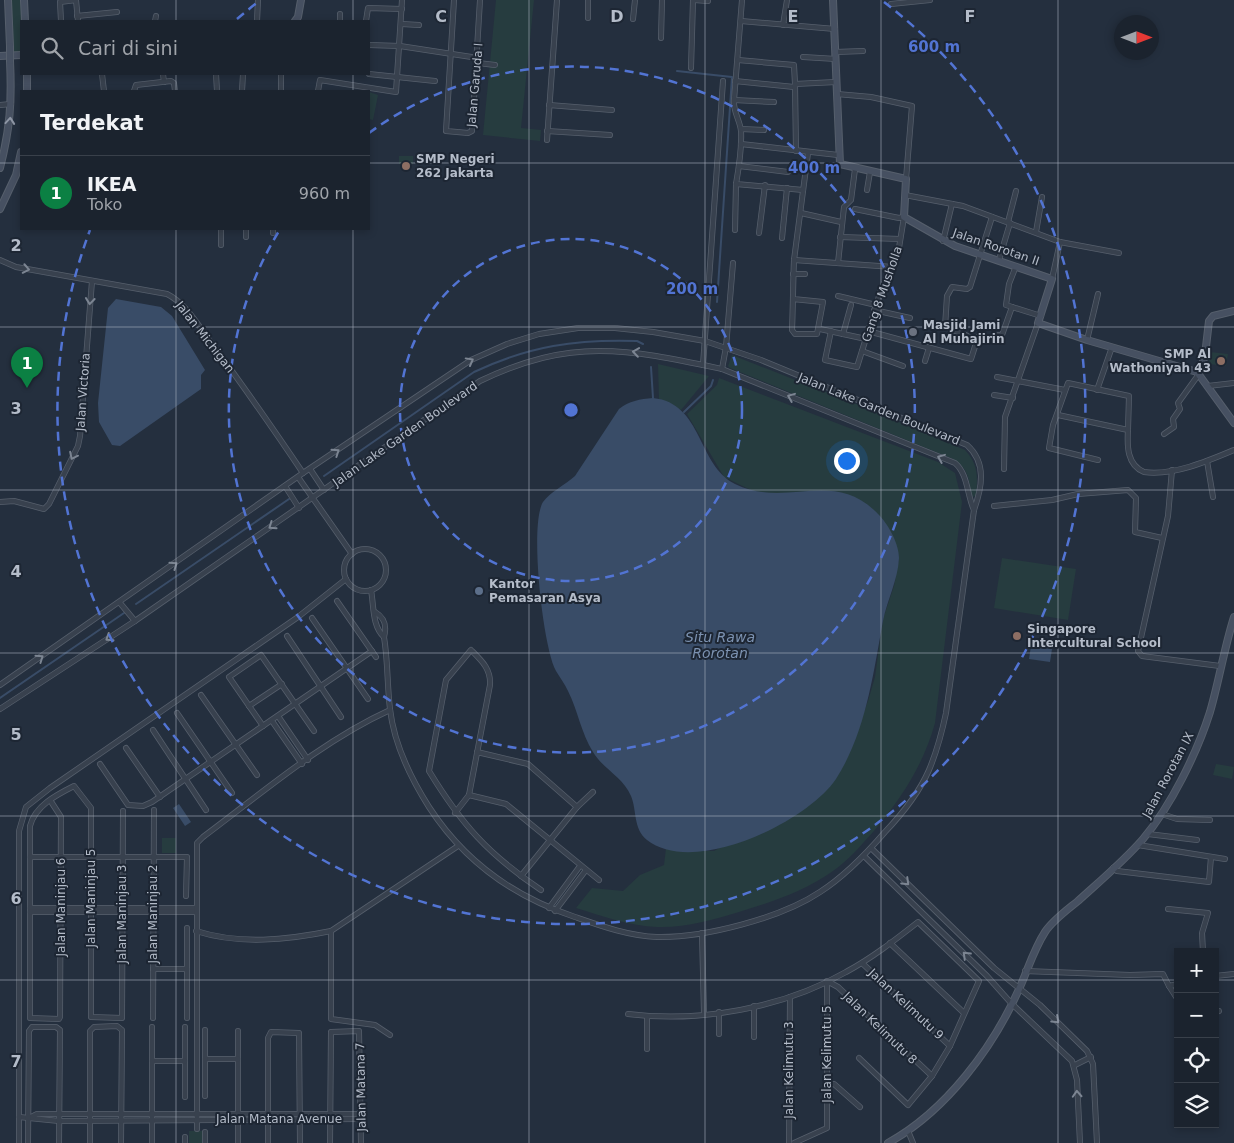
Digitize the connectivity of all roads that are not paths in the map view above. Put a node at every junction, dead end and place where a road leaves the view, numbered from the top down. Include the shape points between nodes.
1 (8, 0) edge
2 (24, 0) edge
3 (76, 0) edge
4 (258, 0) edge
5 (300, 0) edge
6 (402, 0) edge
7 (454, 0) edge
8 (480, 0) edge
9 (556, 0) edge
10 (588, 0) edge
11 (635, 0) edge
12 (662, 0) edge
13 (694, 0) edge
14 (742, 0) edge
15 (787, 0) edge
16 (833, 0) edge
17 (930, 0) edge
18 (708, 1) edge
19 (899, 1) edge
20 (891, 4) dead end
21 (402, 9) junction
22 (117, 12) dead end
23 (340, 14) dead end
24 (588, 18) dead end
25 (78, 19) edge
26 (633, 19) dead end
27 (25, 20) edge
28 (61, 20) edge
29 (257, 20) edge
30 (297, 20) edge
31 (340, 20) edge
32 (366, 20) edge
33 (741, 21) junction
34 (402, 24) junction
35 (419, 25) dead end
36 (783, 25) junction
37 (836, 29) junction
38 (661, 38) dead end
39 (370, 45) edge
40 (400, 46) junction
41 (863, 51) dead end
42 (451, 53) junction
43 (20, 54) edge
44 (836, 55) junction
45 (0, 56) edge
46 (803, 57) dead end
47 (478, 60) junction
48 (738, 60) junction
49 (495, 64) dead end
50 (691, 68) dead end
51 (370, 74) edge
52 (27, 75) edge
53 (102, 75) edge
54 (164, 75) edge
55 (216, 75) edge
56 (243, 75) edge
57 (281, 75) edge
58 (398, 76) junction
59 (723, 80) dead end
60 (735, 81) junction
61 (164, 82) junction
62 (435, 82) dead end
63 (836, 82) junction
64 (794, 86) junction
65 (27, 90) edge
66 (104, 90) edge
67 (134, 90) edge
68 (175, 90) edge
69 (217, 90) edge
70 (242, 90) edge
71 (281, 90) edge
72 (318, 90) edge
73 (837, 94) junction
74 (734, 100) junction
75 (774, 102) dead end
76 (12, 104) junction
77 (0, 105) edge
78 (549, 105) junction
79 (612, 110) dead end
80 (741, 129) junction
81 (764, 130) dead end
82 (547, 131) junction
83 (610, 136) dead end
84 (547, 140) dead end
85 (741, 144) junction
86 (796, 151) junction
87 (808, 153) junction
88 (838, 155) junction
89 (20, 157) edge
90 (739, 166) junction
91 (0, 168) edge
92 (855, 169) junction
93 (788, 172) dead end
94 (870, 172) junction
95 (906, 179) junction
96 (736, 184) junction
97 (765, 186) junction
98 (787, 188) junction
99 (803, 190) junction
100 (867, 190) dead end
101 (1016, 191) dead end
102 (905, 195) junction
103 (1042, 197) dead end
104 (952, 204) junction
105 (0, 209) edge
106 (855, 209) dead end
107 (801, 213) junction
108 (904, 217) junction
109 (992, 217) junction
110 (841, 222) junction
111 (1009, 222) junction
112 (221, 230) edge
113 (246, 230) edge
114 (735, 230) dead end
115 (1036, 232) junction
116 (759, 234) dead end
117 (246, 237) dead end
118 (840, 237) junction
119 (782, 238) dead end
120 (900, 239) junction
121 (943, 241) junction
122 (1060, 242) junction
123 (221, 245) dead end
124 (1119, 253) dead end
125 (981, 255) junction
126 (0, 260) edge
127 (794, 260) junction
128 (999, 260) junction
129 (733, 263) dead end
130 (838, 263) junction
131 (1016, 266) junction
132 (893, 267) junction
133 (793, 274) junction
134 (805, 274) dead end
135 (1052, 279) junction
136 (92, 280) junction
137 (1098, 294) dead end
138 (838, 296) dead end
139 (793, 299) junction
140 (851, 305) dead end
141 (875, 307) junction
142 (1012, 307) junction
143 (1234, 311) edge
144 (910, 318) dead end
145 (1040, 320) junction
146 (820, 329) junction
147 (831, 331) junction
148 (868, 331) junction
149 (843, 334) junction
150 (866, 339) junction
151 (976, 340) junction
152 (1087, 340) junction
153 (705, 341) junction
154 (726, 347) junction
155 (1112, 347) junction
156 (929, 348) junction
157 (862, 351) junction
158 (925, 361) dead end
159 (704, 365) junction
160 (904, 366) dead end
161 (722, 369) junction
162 (1199, 374) junction
163 (997, 377) dead end
164 (1018, 381) junction
165 (1234, 383) edge
166 (1208, 386) junction
167 (1065, 390) junction
168 (1097, 390) junction
169 (994, 395) dead end
170 (1013, 398) junction
171 (1058, 415) junction
172 (1234, 423) edge
173 (1128, 430) junction
174 (1164, 434) dead end
175 (1234, 450) edge
176 (1098, 460) dead end
177 (1207, 461) junction
178 (310, 469) junction
179 (1004, 469) dead end
180 (1172, 470) junction
181 (303, 473) junction
182 (298, 476) junction
183 (285, 486) junction
184 (324, 490) junction
185 (1213, 497) dead end
186 (312, 499) junction
187 (0, 502) edge
188 (994, 506) dead end
189 (299, 508) junction
190 (974, 510) junction
191 (1162, 538) junction
192 (352, 554) junction
193 (346, 579) junction
194 (371, 590) junction
195 (337, 601) dead end
196 (120, 603) junction
197 (375, 612) junction
198 (1234, 617) edge
199 (312, 618) dead end
200 (135, 621) junction
201 (287, 636) dead end
202 (384, 637) junction
203 (372, 651) junction
204 (376, 657) dead end
205 (1220, 666) junction
206 (347, 668) junction
207 (282, 684) junction
208 (0, 685) edge
209 (321, 686) junction
210 (201, 695) dead end
211 (368, 699) dead end
212 (295, 703) junction
213 (249, 706) junction
214 (0, 709) edge
215 (390, 710) junction
216 (177, 713) dead end
217 (278, 716) junction
218 (342, 717) dead end
219 (272, 720) junction
220 (263, 726) junction
221 (153, 730) dead end
222 (314, 731) dead end
223 (236, 745) junction
224 (126, 748) dead end
225 (478, 752) junction
226 (308, 760) junction
227 (211, 762) junction
228 (100, 764) dead end
229 (302, 764) junction
230 (257, 775) dead end
231 (186, 779) junction
232 (593, 792) dead end
233 (232, 793) dead end
234 (469, 795) junction
235 (160, 797) junction
236 (50, 800) junction
237 (577, 807) junction
238 (154, 810) dead end
239 (206, 810) dead end
240 (122, 811) dead end
241 (455, 813) junction
242 (1162, 814) junction
243 (1210, 820) dead end
244 (1148, 834) junction
245 (1196, 840) dead end
246 (549, 841) junction
247 (1138, 845) junction
248 (458, 846) junction
249 (871, 848) junction
250 (864, 856) junction
251 (30, 857) junction
252 (61, 857) junction
253 (92, 857) junction
254 (122, 857) junction
255 (154, 857) junction
256 (1211, 857) junction
257 (1225, 858) dead end
258 (580, 866) junction
259 (1115, 869) junction
260 (586, 870) junction
261 (521, 876) junction
262 (599, 880) dead end
263 (541, 890) dead end
264 (186, 896) dead end
265 (549, 908) junction
266 (1168, 909) dead end
267 (30, 910) junction
268 (60, 910) junction
269 (92, 910) junction
270 (122, 910) junction
271 (153, 910) junction
272 (196, 910) junction
273 (555, 910) junction
274 (187, 928) dead end
275 (331, 930) junction
276 (196, 931) junction
277 (702, 933) junction
278 (890, 943) junction
279 (1203, 948) edge
280 (862, 963) junction
281 (994, 968) junction
282 (153, 969) junction
283 (187, 969) junction
284 (1027, 971) junction
285 (1234, 974) edge
286 (988, 976) junction
287 (1219, 976) edge
288 (827, 981) joint
289 (1174, 985) edge
290 (1169, 986) junction
291 (1020, 987) junction
292 (1174, 994) edge
293 (790, 997) junction
294 (1011, 1003) junction
295 (754, 1006) junction
296 (719, 1012) junction
297 (964, 1013) junction
298 (628, 1014) dead end
299 (704, 1014) junction
300 (647, 1017) junction
301 (122, 1018) joint
302 (152, 1018) dead end
303 (187, 1018) dead end
304 (152, 1027) dead end
305 (185, 1027) dead end
306 (205, 1030) dead end
307 (238, 1031) dead end
308 (719, 1034) dead end
309 (390, 1035) dead end
310 (754, 1037) dead end
311 (950, 1046) junction
312 (647, 1049) dead end
313 (1091, 1057) junction
314 (859, 1058) dead end
315 (205, 1059) junction
316 (238, 1059) junction
317 (152, 1060) junction
318 (185, 1060) junction
319 (1075, 1065) junction
320 (932, 1076) junction
321 (827, 1084) junction
322 (205, 1096) dead end
323 (185, 1097) dead end
324 (860, 1107) dead end
325 (90, 1113) junction
326 (120, 1113) junction
327 (151, 1113) junction
328 (59, 1114) junction
329 (196, 1116) junction
330 (238, 1116) junction
331 (268, 1116) junction
332 (300, 1116) junction
333 (330, 1116) junction
334 (361, 1116) junction
335 (19, 1117) junction
336 (30, 1117) junction
337 (121, 1119) junction
338 (152, 1119) junction
339 (59, 1121) junction
340 (90, 1121) junction
341 (196, 1129) dead end
342 (205, 1132) dead end
343 (909, 1133) junction
344 (185, 1137) dead end
345 (18, 1143) edge
346 (28, 1143) edge
347 (59, 1143) edge
348 (90, 1143) edge
349 (121, 1143) edge
350 (152, 1143) edge
351 (185, 1143) edge
352 (205, 1143) edge
353 (238, 1143) edge
354 (268, 1143) edge
355 (300, 1143) edge
356 (330, 1143) edge
357 (362, 1143) edge
358 (789, 1143) edge
359 (794, 1143) edge
360 (888, 1143) edge
361 (914, 1143) edge
362 (1080, 1143) edge
363 (1097, 1143) edge

1 - 76 street, bridge
2 - 27 street
3 - 25 street
3 - 28 street via 60,2
4 - 29 street
5 - 30 street
6 - 21 street
7 - 42 street, Jalan Garuda I
8 - 47 street, Jalan Garuda I
9 - 78 street
10 - 24 street
11 - 26 street
12 - 38 street
13 - 18 street
13 - 50 street
14 - 33 street
15 - 36 street
16 - 37 street
17 - 19 street
19 - 20 street
21 - 32 street via 368,8
21 - 34 street
22 - 25 street
23 - 31 street
33 - 36 street
33 - 48 street
34 - 35 street
34 - 40 street
36 - 37 street
37 - 44 street
39 - 40 street
40 - 42 street
40 - 58 street
41 - 44 street
42 - 47 street
42 - 47 street, Jalan Garuda I via 448,133 472,132
43 - 45 street
44 - 46 street
44 - 63 street
47 - 49 street
48 - 60 street
48 - 64 street via 794,65
51 - 58 street
52 - 65 street
53 - 66 street
54 - 61 street
55 - 69 street
56 - 70 street
57 - 71 street
58 - 62 street
58 - 72 street via 396,92 320,80
59 - 153 street
60 - 64 street
60 - 74 street
61 - 67 street via 136,85
61 - 68 street via 173,82
63 - 64 street
63 - 73 street
64 - 86 street
73 - 88 street
73 - 95 street via 912,106
74 - 75 street
74 - 80 street via 734,112
76 - 77 street
91 -> 76 street
78 - 79 street
78 - 82 street
80 - 81 street
80 - 85 street
82 - 83 street
82 - 84 street
85 - 86 street
85 - 90 street
86 - 87 street
87 - 88 street
87 - 99 street
88 - 92 street via 842,165
89 - 105 street via 16,175
90 - 93 street
90 - 96 street
92 - 94 street
92 - 110 street via 851,200 844,206
94 - 95 street
94 - 100 street
95 - 102 street
96 - 97 street
96 - 114 street
97 - 98 street
97 - 116 street
98 - 99 street
98 - 119 street
99 - 107 street
101 - 111 street
102 - 104 street
102 - 108 street
103 - 115 street
104 - 109 street
104 - 121 street
106 - 108 street
107 - 110 street
107 - 127 street
108 - 120 street, Gang 8 Musholla
108 - 121 street, Jalan Rorotan II
109 - 111 street
109 - 125 street
110 - 118 street
111 - 115 street
111 - 128 street
112 - 123 street
113 - 117 street
115 - 122 street
118 - 120 street
118 - 130 street
120 - 132 street, Gang 8 Musholla
121 - 125 street, Jalan Rorotan II
122 - 124 street
122 - 135 street
125 - 128 street, Jalan Rorotan II
125 - 151 street via 968,289 950,288 944,325
126 -> 136 street, Jalan Michigan via 16,267
127 - 130 street
127 - 133 street
128 - 131 street, Jalan Rorotan II
129 - 154 street
130 - 132 street
131 - 135 street, Jalan Rorotan II
131 - 142 street via 1006,305
132 - 141 street, Gang 8 Musholla
133 - 134 street
133 - 139 street
135 - 145 street
136 - 181 street, Jalan Michigan via 173,297 186,309
136 -> 187 street, Jalan Victoria via 78,446 44,509
137 - 152 street
138 - 141 street
139 - 146 street via 824,302
139 - 146 street via 792,332 814,335
140 - 149 street
141 - 144 street
141 - 148 street, Gang 8 Musholla
142 - 145 street
142 - 151 street via 1002,335 989,339 979,336
143 - 162 street via 1210,319
145 - 152 street
145 - 164 street
146 - 147 street
147 - 149 street
147 - 157 street, Gang 8 Musholla via 826,361 856,367
148 - 150 street, Gang 8 Musholla
148 - 156 street
149 - 150 street
150 - 157 street, Gang 8 Musholla
151 - 156 street via 971,359
152 - 155 street
153 - 154 street, Jalan Lake Garden Boulevard
153 - 159 street
178 -> 153 street, Jalan Lake Garden Boulevard via 471,360 507,344 539,334 578,328 615,328
154 - 161 street
154 - 190 street, Jalan Lake Garden Boulevard via 967,445 976,454 982,474
155 - 162 street via 1185,367
155 - 168 street
156 - 158 street
157 - 160 street
159 - 161 street, Jalan Lake Garden Boulevard
159 -> 184 street, Jalan Lake Garden Boulevard via 616,350 581,350 512,365 448,401
190 -> 161 street, Jalan Lake Garden Boulevard via 961,468 955,463
162 - 166 street
162 - 174 street via 1178,403 1180,409 1173,419 1174,428
163 - 164 street
164 - 167 street
164 - 170 street
165 - 166 street
166 - 172 street
167 - 168 street via 1070,383
167 - 171 street
168 - 173 street via 1129,396
169 - 170 street
170 - 179 street via 1005,417
171 - 173 street
171 - 176 street via 1049,448
173 - 180 street via 1128,453 1140,471
175 - 177 street
177 - 180 street
177 - 185 street
178 - 181 street, Jalan Lake Garden Boulevard
178 - 184 street
180 - 191 street via 1168,516
181 - 182 street, Jalan Lake Garden Boulevard
182 - 183 street, Jalan Lake Garden Boulevard
182 - 186 street
183 - 189 street
196 -> 183 street, Jalan Lake Garden Boulevard
184 - 186 street, Jalan Lake Garden Boulevard
186 - 189 street, Jalan Lake Garden Boulevard
186 - 192 street
188 - 191 street via 1128,490 1136,498 1135,532
189 -> 200 street, Jalan Lake Garden Boulevard
190 - 249 street via 940,740 929,771 912,800
191 - 205 street via 1138,652 1142,656
192 - 193 street via 345,566
192 - 194 street via 372,551 383,560 383,580
193 - 194 street via 354,588
193 - 335 street via 298,617 26,807 18,831
194 - 197 street
195 - 203 street
196 - 200 street
208 -> 196 street, Jalan Lake Garden Boulevard
197 - 202 street via 378,630
197 - 202 street via 382,616 386,627
198 - 205 street, Jalan Rorotan IX
199 - 206 street
200 -> 214 street, Jalan Lake Garden Boulevard
201 - 209 street
202 - 215 street
203 - 204 street
203 - 206 street
205 - 242 street, Jalan Rorotan IX via 1201,737
206 - 209 street
206 - 211 street
207 - 212 street
207 - 213 street
207 - 213 street via 261,655 229,677
209 - 212 street
209 - 218 street
210 - 223 street
212 - 217 street
212 - 222 street
213 - 220 street
215 - 226 street via 360,724
215 - 248 street via 407,767 429,807
216 - 227 street
217 - 219 street
217 - 226 street
219 - 220 street
219 - 229 street
220 - 223 street
221 - 231 street
223 - 227 street
223 - 230 street
224 - 235 street
225 - 234 street
225 - 237 street via 528,764
225 - 241 street via 491,675 471,650 446,680 429,771
226 - 229 street
227 - 231 street
227 - 233 street
228 - 235 street via 128,805 143,806
229 - 272 street via 197,844
231 - 235 street
231 - 239 street
232 - 237 street
234 - 241 street
234 - 246 street via 506,804
236 - 251 street via 32,820
236 - 252 street, Jalan Maninjau 6 via 61,817
236 - 253 street, Jalan Maninjau 5 via 74,786 91,808
237 - 246 street
238 - 255 street, Jalan Maninjau 2
240 - 254 street, Jalan Maninjau 3
241 - 261 street via 485,847
242 - 243 street via 1177,819
242 - 244 street, Jalan Rorotan IX
244 - 245 street
244 - 247 street, Jalan Rorotan IX
246 - 258 street
246 - 261 street
247 - 256 street
247 - 259 street, Jalan Rorotan IX
248 - 265 street via 516,892
248 - 275 street
249 - 250 street
249 -> 281 street
250 - 277 street via 818,894 797,904 731,928
286 -> 250 street
251 - 252 street
251 - 267 street
252 - 253 street
252 - 268 street, Jalan Maninjau 6
253 - 254 street
253 - 269 street, Jalan Maninjau 5
254 - 255 street
254 - 270 street, Jalan Maninjau 3
255 - 264 street via 187,857
255 - 271 street, Jalan Maninjau 2
256 - 257 street
256 - 259 street via 1210,882
258 - 260 street
258 - 265 street
259 - 284 street, Jalan Rorotan IX via 1045,932
260 - 262 street
260 - 273 street
261 - 263 street
265 - 273 street
266 - 279 street via 1208,913 1202,933
267 - 268 street
267 - 268 street, Jalan Maninjau 6 via 29,1017 60,1018
268 - 269 street
269 - 270 street
269 - 301 street, Jalan Maninjau 5 via 91,1017
270 - 271 street
270 - 301 street, Jalan Maninjau 3
271 - 272 street
271 - 282 street, Jalan Maninjau 2
272 - 276 street
273 - 277 street via 608,928 657,937
274 - 283 street
275 - 276 street via 298,938 254,940 224,938
275 - 309 street via 331,1019 376,1025
276 - 329 street
277 - 299 street
278 - 280 street
278 - 297 street
278 - 297 street via 918,922 979,981
280 - 293 street
280 - 311 street, Jalan Kelimutu 9
281 - 286 street
281 - 291 street
282 - 283 street
282 - 302 street, Jalan Maninjau 2
283 - 303 street
284 - 290 street via 1161,973
284 - 291 street, Jalan Rorotan IX
285 - 287 street
286 - 294 street
288 - 320 street, Jalan Kelimutu 8 via 838,987
288 - 321 street, Jalan Kelimutu 5
289 - 290 street
290 - 292 street
291 - 294 street, Jalan Rorotan IX
291 -> 313 street
293 - 295 street
293 - 358 street, Jalan Kelimutu 3
294 - 319 street
294 - 343 street, Jalan Rorotan IX via 965,1075
295 - 296 street
295 - 310 street
296 - 299 street
296 - 308 street
297 - 311 street
298 - 300 street
299 - 300 street
300 - 312 street
304 - 317 street
305 - 318 street
306 - 315 street
307 - 316 street
311 - 320 street
313 - 319 street
313 - 363 street
314 - 320 street via 908,1106
315 - 316 street
315 - 322 street
316 - 330 street
317 - 318 street
317 - 327 street
318 - 323 street
362 -> 319 street
321 - 324 street via 834,1084
321 - 359 street, Jalan Kelimutu 5 via 827,1128
325 - 326 street
325 - 326 street via 91,1028 120,1027
325 - 328 street
325 - 340 street
326 - 327 street
326 - 337 street
327 - 329 street
327 - 338 street
328 - 336 street
328 - 336 street via 58,1028 30,1028
328 - 339 street
329 - 330 street, Jalan Matana Avenue
329 - 338 street
329 - 341 street
330 - 331 street, Jalan Matana Avenue
330 - 353 street
331 - 332 street, Jalan Matana Avenue
331 - 332 street via 268,1034 271,1032 299,1033
331 - 354 street
332 - 333 street, Jalan Matana Avenue
332 - 355 street
333 - 334 street, Jalan Matana Avenue
333 - 334 street, Jalan Matana 7 via 331,1032 360,1032
333 - 356 street
334 - 357 street, Jalan Matana 7
335 - 336 street
335 - 345 street
336 - 339 street
336 - 346 street
337 - 338 street
337 - 340 street
337 - 349 street
338 - 350 street
339 - 340 street
339 - 347 street
340 - 348 street
342 - 352 street
343 - 360 street, Jalan Rorotan IX
343 - 361 street
344 - 351 street

